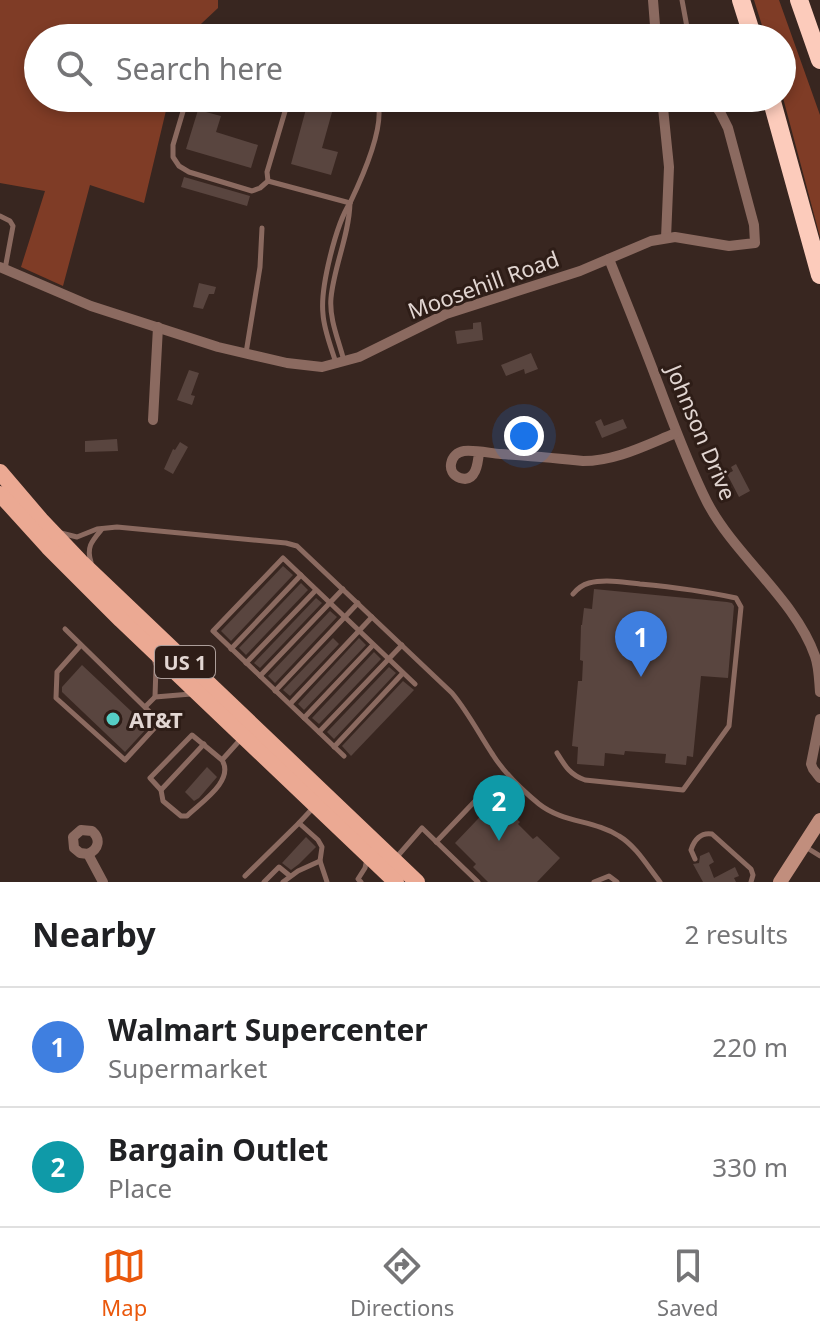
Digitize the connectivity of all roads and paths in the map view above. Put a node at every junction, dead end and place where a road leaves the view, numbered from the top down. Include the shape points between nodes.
1 (653, 0) edge
2 (682, 0) edge
3 (741, 0) edge
4 (799, 0) edge
5 (655, 24) edge
6 (686, 24) edge
7 (749, 24) edge
8 (820, 60) edge
9 (183, 112) edge
10 (285, 112) edge
11 (378, 112) edge
12 (663, 112) edge
13 (720, 112) edge
14 (775, 112) edge
15 (268, 181) junction
16 (350, 203) junction
17 (0, 216) edge
18 (262, 228) dead end
19 (666, 238) junction
20 (609, 259) junction
21 (3, 268) edge
22 (820, 275) edge
23 (158, 327) junction
24 (246, 354) junction
25 (340, 363) junction
26 (153, 420) dead end
27 (676, 433) junction
28 (479, 452) dead end
29 (0, 472) edge
30 (0, 494) edge
31 (46, 525) junction
32 (102, 528) junction
33 (301, 575) junction
34 (101, 581) junction
35 (343, 589) junction
36 (316, 590) junction
37 (573, 594) dead end
38 (330, 603) junction
39 (358, 603) junction
40 (345, 617) junction
41 (372, 617) junction
42 (65, 629) dead end
43 (359, 631) junction
44 (81, 645) junction
45 (373, 645) junction
46 (402, 645) junction
47 (231, 649) junction
48 (152, 650) junction
49 (389, 659) junction
50 (246, 663) junction
51 (403, 673) junction
52 (260, 676) junction
53 (415, 684) dead end
54 (275, 691) junction
55 (820, 692) edge
56 (201, 696) junction
57 (155, 697) junction
58 (290, 704) junction
59 (145, 707) junction
60 (304, 718) junction
61 (820, 719) edge
62 (319, 732) junction
63 (243, 736) junction
64 (204, 744) junction
65 (334, 747) junction
66 (557, 753) dead end
67 (344, 756) dead end
68 (222, 760) junction
69 (820, 778) edge
70 (161, 790) junction
71 (476, 800) dead end
72 (316, 806) junction
73 (820, 820) edge
74 (299, 823) junction
75 (436, 842) junction
76 (803, 845) junction
77 (88, 854) dead end
78 (367, 854) junction
79 (820, 856) edge
80 (695, 859) dead end
81 (394, 860) junction
82 (320, 861) junction
83 (245, 876) dead end
84 (290, 876) junction
85 (358, 881) edge
86 (103, 882) edge
87 (264, 882) edge
88 (283, 882) edge
89 (327, 882) edge
90 (396, 882) edge
91 (417, 882) edge
92 (478, 882) edge
93 (594, 882) edge
94 (617, 882) edge
95 (660, 882) edge
96 (751, 882) edge
97 (780, 882) edge

1 - 5 street
2 - 6 lane
3 - 7 highway
4 - 8 highway
9 - 15 lane via 173,145 179,166 252,191
10 - 15 lane
11 - 16 lane via 374,143
12 - 19 street via 669,167
13 - 19 street, Moosehill Road via 755,243 729,246
14 - 22 highway
15 - 16 lane
16 - 25 lane via 331,300
17 - 21 lane via 13,226
18 - 24 lane
19 - 20 street, Moosehill Road
20 - 25 street, Moosehill Road via 446,314
20 - 27 street, Johnson Drive
21 - 23 street, Moosehill Road via 99,309
23 - 24 street, Moosehill Road
23 - 26 street
24 - 25 street, Moosehill Road via 306,366
27 - 28 street via 594,461
27 - 55 street, Johnson Drive via 720,523 807,636 817,659
29 - 31 main road, US 1
30 - 48 main road, US 1
31 - 32 lane via 73,537
31 - 34 main road, US 1
32 - 34 lane via 88,548
32 - 35 lane via 292,544
33 - 36 lane
33 - 47 lane
33 - 47 lane via 283,558 213,631
34 - 81 main road, US 1
35 - 38 lane
35 - 39 lane
36 - 38 lane
36 - 50 lane
37 - 66 lane via 588,583 623,582 727,596 741,607 729,726 683,790 576,777
38 - 40 lane
38 - 52 lane
39 - 40 lane
39 - 41 lane
40 - 43 lane
40 - 54 lane
41 - 43 lane
41 - 46 lane
42 - 44 lane
43 - 45 lane
43 - 58 lane
44 - 59 lane
44 - 59 lane via 57,672 56,698 125,760 160,722
45 - 49 lane
45 - 60 lane
46 - 49 lane
46 - 95 lane via 456,698 495,758 533,799 554,814 621,836
47 - 50 lane
48 - 56 main road, US 1
48 - 57 lane
49 - 51 lane
49 - 62 lane
50 - 52 lane
51 - 53 lane
51 - 65 lane
52 - 54 lane
54 - 58 lane
56 - 57 lane
56 - 63 main road, US 1
57 - 59 lane
58 - 60 lane
60 - 62 lane
61 - 69 street via 811,764
62 - 65 lane
63 - 68 lane
63 - 72 main road, US 1
64 - 68 lane
64 - 70 lane
64 - 70 lane via 192,735 150,778
65 - 67 lane
68 - 70 lane via 226,771 219,785 187,816 163,801
71 - 75 lane
72 - 74 lane
72 - 78 main road, US 1
73 - 76 main road
74 - 82 lane via 322,847
74 - 83 lane
75 - 81 lane via 422,828
75 - 92 lane
76 - 79 lane
76 - 97 main road
77 - 86 street
78 - 85 lane
78 - 90 main road, US 1
80 - 96 lane via 694,842 712,834 751,869
81 - 91 main road, US 1
82 - 84 lane
82 - 89 lane
84 - 87 lane via 279,867
84 - 88 lane
93 - 94 lane via 609,876

